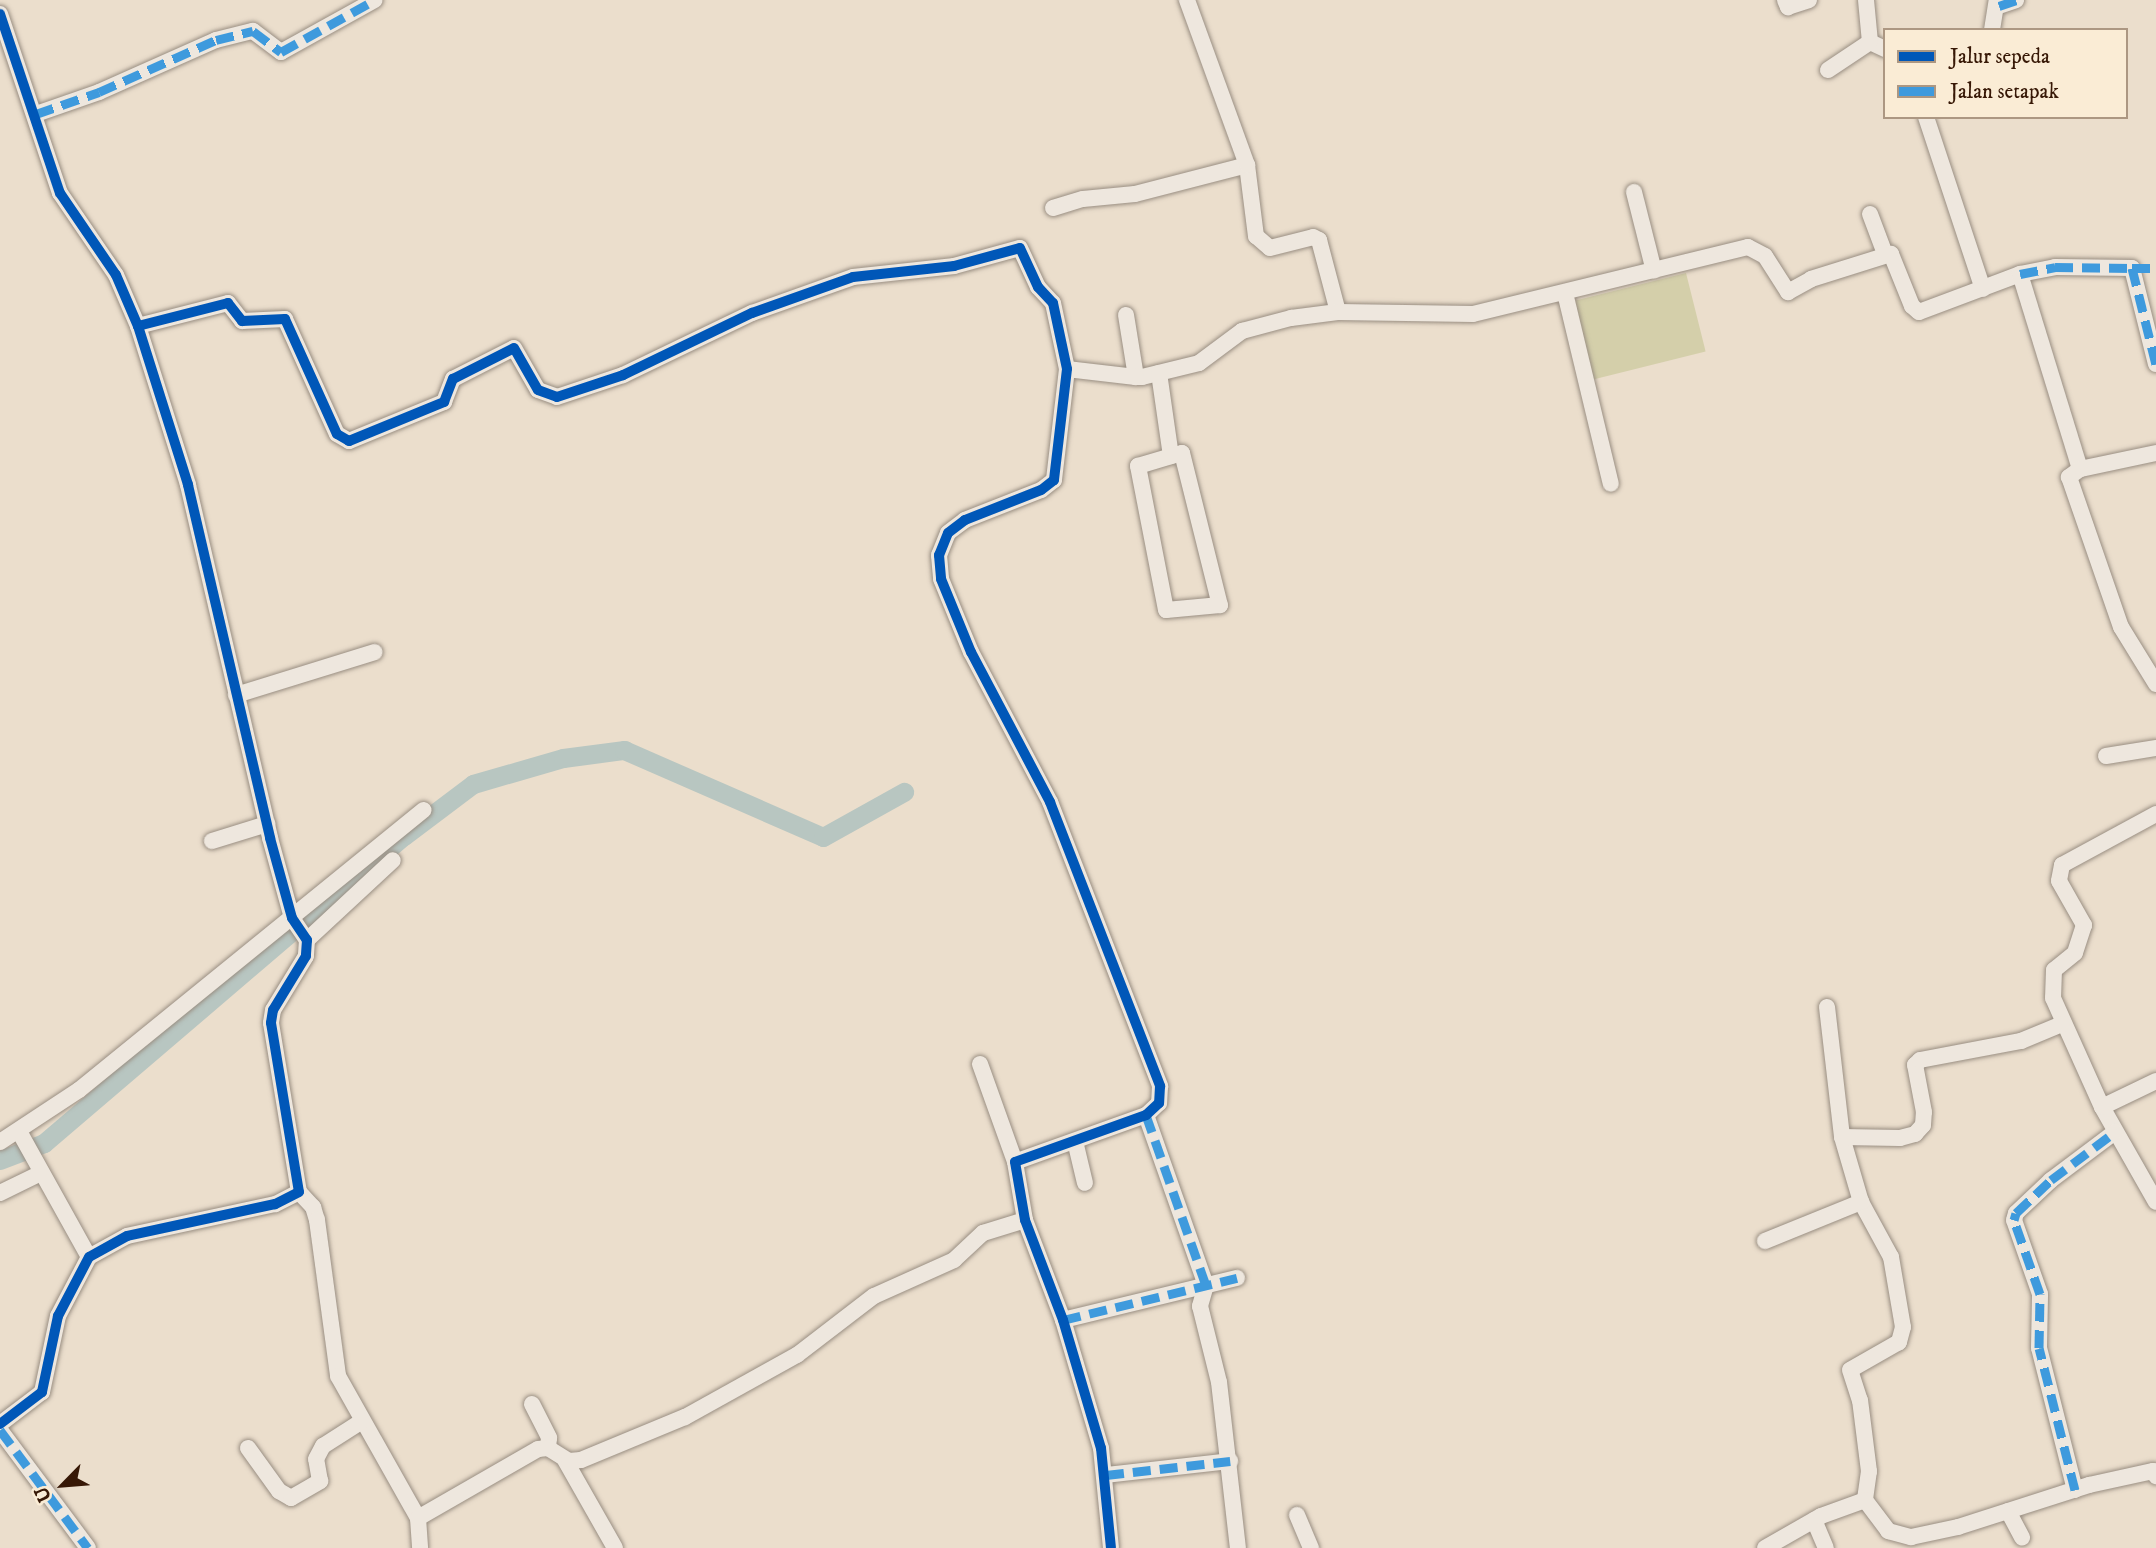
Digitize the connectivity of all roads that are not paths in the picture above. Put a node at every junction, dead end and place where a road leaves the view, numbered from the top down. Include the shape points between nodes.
1 (375, 0) edge
2 (1187, 0) edge
3 (1785, 0) edge
4 (1809, 0) edge
5 (1866, 0) edge
6 (2016, 0) edge
7 (1998, 3) edge
8 (0, 14) edge
9 (1992, 28) edge
10 (4, 40) edge
11 (1877, 45) edge
12 (1828, 70) dead end
13 (36, 114) junction
14 (1927, 119) edge
15 (1247, 165) junction
16 (1634, 192) dead end
17 (1053, 208) dead end
18 (1870, 214) dead end
19 (1885, 254) junction
20 (2132, 268) junction
21 (2150, 268) dead end
22 (1654, 271) junction
23 (2020, 274) junction
24 (1983, 289) junction
25 (1564, 293) junction
26 (1338, 312) junction
27 (1126, 315) dead end
28 (138, 326) junction
29 (2156, 364) edge
30 (1067, 369) junction
31 (1159, 373) junction
32 (1136, 377) junction
33 (2156, 453) edge
34 (1171, 456) junction
35 (2080, 469) junction
36 (1611, 484) dead end
37 (375, 652) dead end
38 (2156, 684) edge
39 (236, 695) junction
40 (2156, 748) edge
41 (2106, 756) dead end
42 (423, 810) dead end
43 (2156, 814) edge
44 (267, 824) junction
45 (212, 841) dead end
46 (393, 860) dead end
47 (294, 920) junction
48 (306, 939) junction
49 (1827, 1007) dead end
50 (2062, 1024) junction
51 (980, 1064) dead end
52 (2156, 1081) edge
53 (2102, 1107) junction
54 (1146, 1115) junction
55 (2115, 1132) junction
56 (21, 1135) junction
57 (1842, 1137) junction
58 (1075, 1141) junction
59 (0, 1142) edge
60 (1015, 1162) junction
61 (39, 1174) junction
62 (1085, 1183) dead end
63 (299, 1192) junction
64 (0, 1193) edge
65 (1861, 1202) junction
66 (2156, 1202) edge
67 (1025, 1220) junction
68 (1765, 1241) dead end
69 (89, 1257) junction
70 (1237, 1278) dead end
71 (1206, 1285) junction
72 (1063, 1320) junction
73 (532, 1404) dead end
74 (362, 1421) junction
75 (0, 1424) edge
76 (0, 1430) edge
77 (248, 1448) dead end
78 (548, 1448) junction
79 (565, 1460) junction
80 (1230, 1461) junction
81 (2155, 1469) edge
82 (1106, 1475) junction
83 (2075, 1490) junction
84 (1865, 1500) junction
85 (2008, 1511) junction
86 (1297, 1515) dead end
87 (418, 1518) junction
88 (1817, 1518) junction
89 (2022, 1538) dead end
90 (88, 1548) edge
91 (420, 1548) edge
92 (615, 1548) edge
93 (1111, 1548) edge
94 (1238, 1548) edge
95 (1311, 1548) edge
96 (1765, 1548) edge
97 (1826, 1548) edge

1 - 13 street via 281,51 253,31 216,40 99,92
2 - 15 street
3 - 4 street via 1788,6
5 - 11 street
6 - 7 street
7 - 9 street
8 - 10 street
10 - 13 street
11 - 12 street
13 - 28 street via 60,193 116,275
14 - 24 street
15 - 17 street via 1135,194 1083,199
15 - 26 street via 1256,236 1262,245 1278,247 1313,237 1319,240
16 - 22 street
18 - 19 street
19 - 22 street via 1811,279 1788,292 1765,256 1748,247
19 - 24 street via 1895,256 1912,306 1919,312
20 - 21 street
20 - 23 street via 2055,267
20 - 29 street
22 - 25 street
23 - 24 street
23 - 35 street
25 - 26 street via 1473,314
25 - 36 street
26 - 31 street via 1242,331 1199,363
27 - 32 street
28 - 30 street via 228,303 242,321 285,319 337,434 349,442 444,402 453,379 514,348 538,390 557,397 623,375 752,313 852,277 954,266 1020,248 1038,287 1053,303
28 - 39 street via 188,485
30 - 32 street
30 - 54 street via 1054,480 1041,490 965,520 948,533 939,555 941,579 971,652 1050,802 1123,985 1160,1086 1159,1103
31 - 32 street
31 - 34 street
33 - 35 street
34 - 34 street via 1182,453 1220,605 1167,610 1138,466
35 - 38 street via 2069,482 2122,627
37 - 39 street
39 - 44 street
40 - 41 street
42 - 47 street
43 - 50 street via 2062,865 2059,881 2084,925 2076,953 2054,970 2054,1001
44 - 45 street
44 - 47 street
46 - 48 street
47 - 48 street
47 - 56 street
48 - 63 street via 306,956 273,1010 271,1023
49 - 57 street
50 - 53 street
50 - 57 street via 2021,1041 1920,1060 1915,1065 1924,1112 1923,1125 1915,1134
51 - 60 street
52 - 53 street
53 - 55 street
54 - 58 street
54 - 71 street
55 - 66 street
55 - 83 street via 2051,1180 2015,1216 2039,1294 2039,1348
56 - 59 street
56 - 61 street
57 - 65 street
58 - 60 street
58 - 62 street
60 - 67 street
61 - 64 street
61 - 69 street
63 - 69 street via 275,1204 127,1236
63 - 74 street via 313,1207 317,1220 338,1376
65 - 68 street
65 - 84 street via 1891,1257 1903,1327 1899,1342 1850,1370 1860,1400 1869,1471
67 - 72 street
67 - 79 street via 983,1233 954,1260 874,1296 797,1356 728,1396 580,1460
69 - 75 street via 58,1317 41,1392
70 - 71 street
71 - 72 street
71 - 80 street via 1200,1306 1219,1382
72 - 82 street
73 - 78 street via 549,1438
74 - 77 street via 323,1446 316,1459 320,1481 291,1498 279,1491
74 - 87 street
76 - 90 street
78 - 79 street
78 - 87 street via 538,1449
79 - 92 street
80 - 82 street
80 - 94 street
81 - 83 street
82 - 93 street
83 - 85 street
84 - 85 street via 1888,1531 1911,1537
84 - 88 street
85 - 89 street
86 - 95 street
87 - 91 street
88 - 96 street
88 - 97 street

